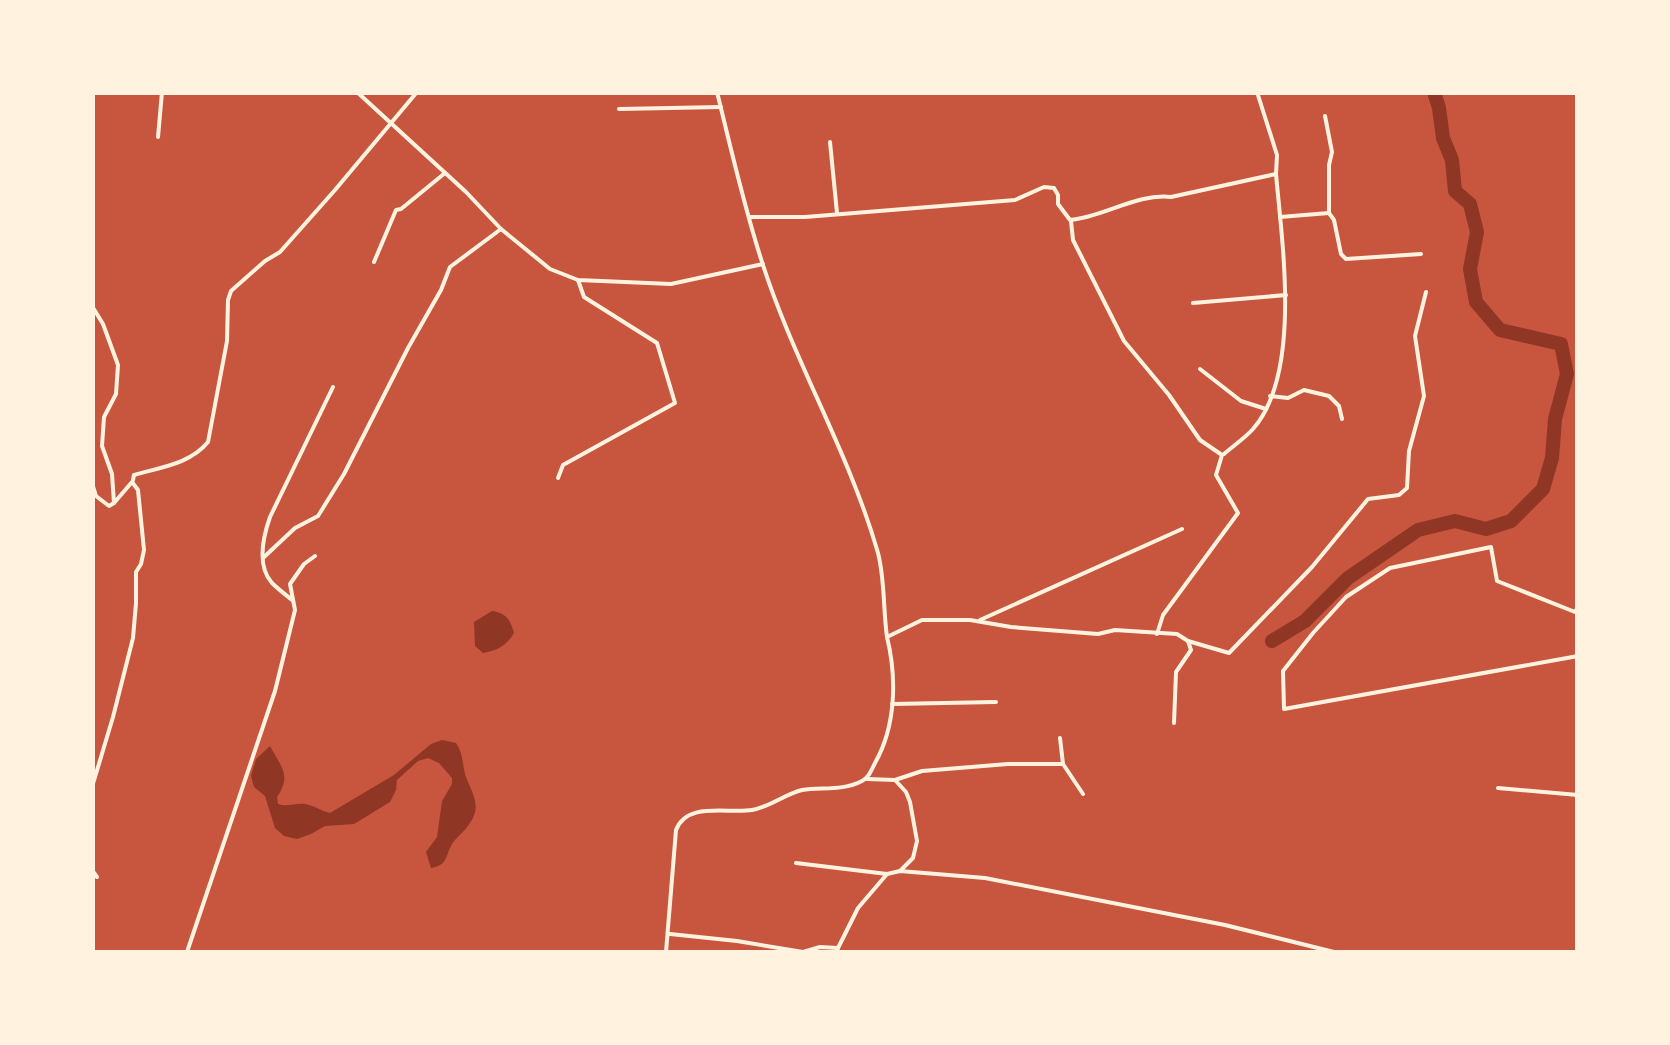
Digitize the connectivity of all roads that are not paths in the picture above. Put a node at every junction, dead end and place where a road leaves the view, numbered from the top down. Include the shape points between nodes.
1 (162, 92) edge
2 (357, 92) edge
3 (417, 92) edge
4 (717, 92) edge
5 (1257, 92) edge
6 (721, 108) junction
7 (619, 109) dead end
8 (1325, 116) dead end
9 (392, 124) junction
10 (158, 138) dead end
11 (830, 142) dead end
12 (445, 173) junction
13 (1276, 174) junction
14 (836, 213) junction
15 (1329, 213) junction
16 (749, 217) junction
17 (1280, 217) junction
18 (1070, 220) junction
19 (500, 230) junction
20 (1421, 254) dead end
21 (374, 262) dead end
22 (762, 264) junction
23 (578, 280) junction
24 (1426, 292) dead end
25 (1286, 294) junction
26 (1193, 304) dead end
27 (92, 306) edge
28 (1200, 369) dead end
29 (333, 387) dead end
30 (1270, 396) junction
31 (1266, 409) junction
32 (1342, 419) dead end
33 (1222, 455) junction
34 (558, 478) dead end
35 (132, 482) junction
36 (92, 484) edge
37 (114, 503) junction
38 (1182, 529) dead end
39 (315, 556) dead end
40 (263, 558) junction
41 (293, 600) junction
42 (1578, 607) edge
43 (980, 620) junction
44 (1157, 634) junction
45 (887, 637) junction
46 (1188, 641) junction
47 (1578, 656) edge
48 (996, 702) dead end
49 (892, 704) junction
50 (1174, 723) dead end
51 (1060, 738) dead end
52 (1063, 764) junction
53 (867, 779) junction
54 (895, 780) junction
55 (92, 788) edge
56 (1498, 788) dead end
57 (1083, 794) dead end
58 (1578, 795) edge
59 (796, 863) dead end
60 (92, 870) edge
61 (900, 871) junction
62 (887, 874) junction
63 (97, 877) dead end
64 (668, 934) junction
65 (837, 950) edge
66 (187, 952) edge
67 (666, 952) edge
68 (1334, 952) edge

1 - 10 street
2 - 9 street
3 - 9 street
4 - 6 street
5 - 13 street
6 - 7 street
6 - 16 street
8 - 15 street via 1332,152
9 - 12 street
9 - 35 street via 280,252 230,291 228,341 208,442 189,459 134,475
11 - 14 street
12 - 19 street
12 - 21 street via 396,210
13 - 17 street
13 - 18 street
14 - 16 street
14 - 18 street via 1015,200 1044,187 1054,188
15 - 17 street
15 - 20 street via 1346,258
16 - 22 street
17 - 25 street
18 - 33 street via 1072,240 1124,341 1200,440
19 - 23 street via 550,268
19 - 40 street via 450,267 318,516 294,528
22 - 23 street via 671,284
22 - 45 street via 851,474 884,582
23 - 34 street via 584,297 657,343 675,403 562,465
24 - 46 street via 1415,336 1424,396 1407,488 1368,499 1229,653
25 - 26 street
25 - 30 street via 1279,372
27 - 37 street via 118,365 102,446
28 - 31 street via 1242,401
29 - 40 street via 270,517
30 - 31 street
30 - 32 street via 1288,398 1304,390 1329,396
31 - 33 street
33 - 44 street via 1216,475 1238,512 1163,615
35 - 37 street
35 - 55 street via 144,550 132,638
36 - 37 street via 96,496
38 - 43 street
39 - 41 street via 290,584
40 - 41 street via 269,580
41 - 66 street via 276,691
42 - 47 street via 1575,612 1497,581 1490,547 1390,568 1346,597 1284,671 1284,709
43 - 44 street via 1039,630
43 - 45 street via 922,620
44 - 46 street
45 - 49 street
46 - 50 street via 1191,650 1176,672
48 - 49 street
49 - 53 street via 884,748
51 - 52 street
52 - 54 street via 922,771
52 - 57 street
53 - 54 street
53 - 64 street via 798,791 752,810 709,810 679,822
54 - 61 street via 910,802 917,841
56 - 58 street
59 - 62 street
60 - 63 street
61 - 62 street
61 - 68 street via 986,878
62 - 65 street via 858,908
64 - 65 street via 804,952
64 - 67 street

